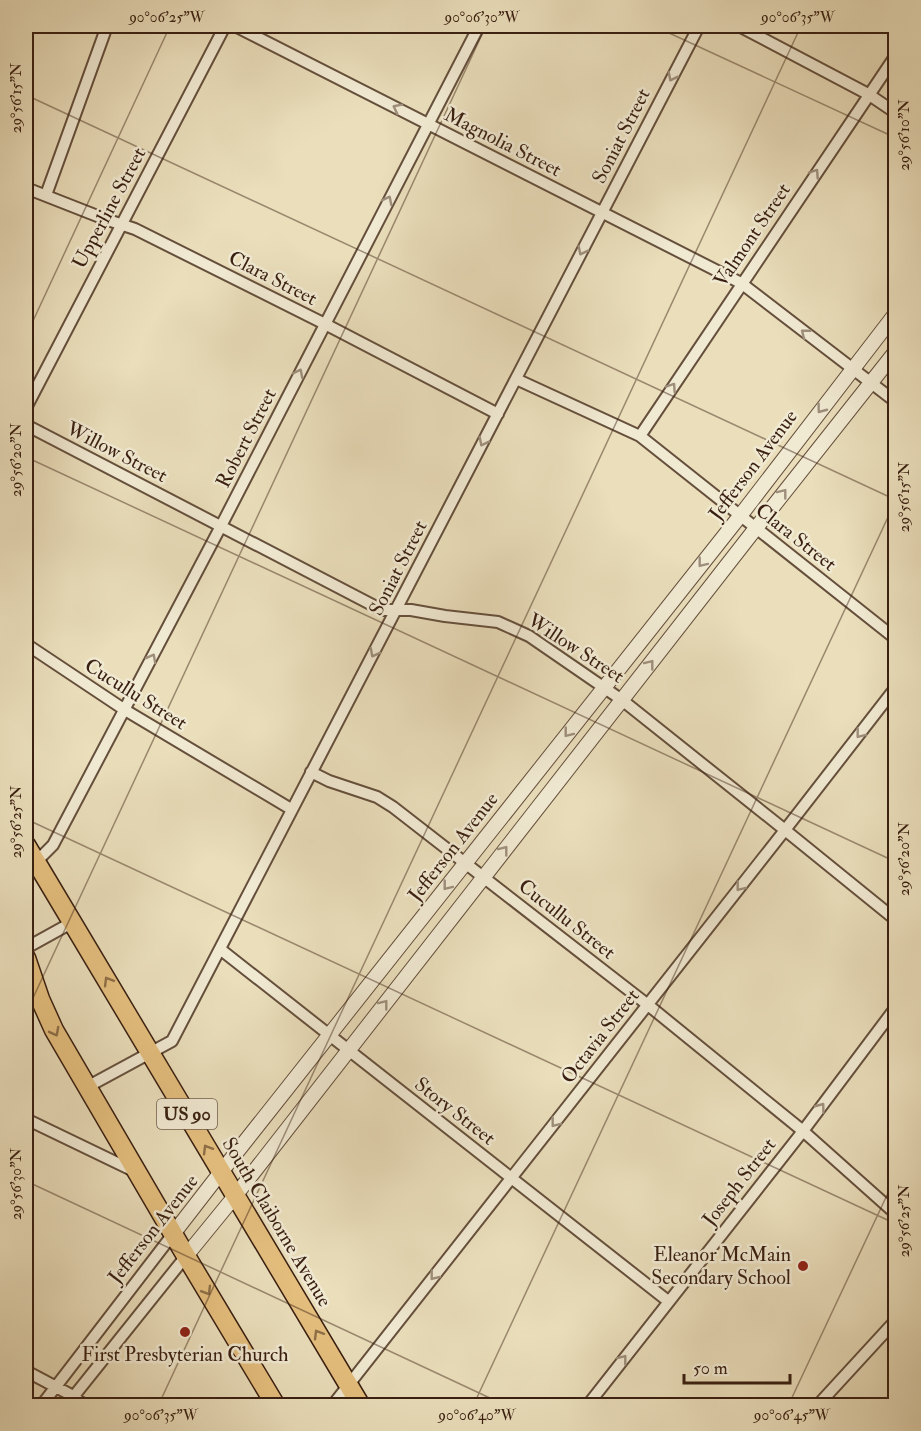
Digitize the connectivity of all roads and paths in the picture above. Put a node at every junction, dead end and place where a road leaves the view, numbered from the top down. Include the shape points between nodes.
1 (107, 26) edge
2 (225, 26) edge
3 (235, 26) edge
4 (479, 26) edge
5 (699, 26) edge
6 (739, 26) edge
7 (896, 54) edge
8 (868, 94) junction
9 (896, 113) edge
10 (428, 123) junction
11 (26, 188) edge
12 (46, 195) junction
13 (602, 212) junction
14 (121, 224) junction
15 (741, 283) junction
16 (896, 313) edge
17 (325, 324) junction
18 (896, 351) edge
19 (852, 369) junction
20 (516, 379) junction
21 (871, 383) junction
22 (896, 402) edge
23 (26, 408) edge
24 (498, 414) junction
25 (26, 425) edge
26 (640, 436) junction
27 (740, 516) junction
28 (221, 526) junction
29 (756, 528) junction
30 (397, 610) junction
31 (896, 639) edge
32 (26, 644) edge
33 (896, 687) edge
34 (604, 688) junction
35 (622, 700) junction
36 (125, 710) junction
37 (311, 772) junction
38 (291, 809) junction
39 (785, 830) junction
40 (28, 855) edge
41 (465, 863) junction
42 (484, 877) junction
43 (896, 920) edge
44 (73, 922) junction
45 (26, 948) edge
46 (220, 949) junction
47 (26, 958) edge
48 (648, 1005) junction
49 (896, 1007) edge
50 (329, 1035) junction
51 (348, 1050) junction
52 (150, 1052) junction
53 (87, 1087) junction
54 (26, 1119) edge
55 (803, 1131) junction
56 (221, 1172) junction
57 (137, 1173) junction
58 (512, 1178) junction
59 (235, 1196) junction
60 (896, 1214) edge
61 (173, 1234) junction
62 (186, 1256) junction
63 (668, 1301) junction
64 (896, 1320) edge
65 (26, 1371) edge
66 (348, 1384) junction
67 (56, 1387) junction
68 (69, 1401) edge
69 (41, 1406) edge
70 (85, 1406) edge
71 (276, 1406) edge
72 (332, 1406) edge
73 (361, 1406) edge
74 (587, 1406) edge
75 (817, 1406) edge

1 - 12 street
2 - 14 street, Upperline Street
10 -> 3 street, Magnolia Street
4 - 10 street, Robert Street
5 -> 13 street, Soniat Street
6 - 8 street
7 - 8 street, Valmont Street
8 - 9 street
15 -> 8 street, Valmont Street
10 - 13 street, Magnolia Street
17 -> 10 street, Robert Street
11 - 12 street, Clara Street
12 - 14 street, Clara Street
13 - 15 street, Magnolia Street
13 -> 20 street, Soniat Street
14 - 17 street, Clara Street
14 - 23 street, Upperline Street
19 -> 15 street, Magnolia Street
26 -> 15 street, Valmont Street
16 - 19 street, Jefferson Avenue
17 - 24 street, Clara Street
28 -> 17 street, Robert Street
18 - 21 street, Jefferson Avenue
19 - 21 street, Magnolia Street
19 -> 27 street, Jefferson Avenue
20 - 24 street, Soniat Street
20 - 26 street, Clara Street
21 - 22 street, Magnolia Street
29 -> 21 street, Jefferson Avenue
24 -> 30 street, Soniat Street
25 - 28 street, Willow Street
26 - 27 street, Clara Street
27 - 29 street, Clara Street
27 -> 34 street, Jefferson Avenue
28 - 30 street, Willow Street via 382,610
36 -> 28 street, Robert Street
29 - 31 street, Clara Street
35 -> 29 street, Jefferson Avenue
30 - 34 street, Willow Street via 498,622 529,636
30 -> 37 street, Soniat Street
32 - 36 street, Cucullu Street
33 -> 39 street, Octavia Street
34 - 35 street, Willow Street
34 -> 41 street, Jefferson Avenue
35 - 39 street, Willow Street
42 -> 35 street, Jefferson Avenue
36 - 38 street, Cucullu Street
36 - 40 street, Robert Street via 53,845 42,856
37 - 38 street, Soniat Street
37 - 41 street, Cucullu Street via 377,797
38 - 46 street, Soniat Street
39 - 43 street, Willow Street
39 -> 48 street, Octavia Street
40 - 44 main road, South Claiborne Avenue / US 90
41 - 42 street, Cucullu Street
41 -> 50 street, Jefferson Avenue
42 - 48 street, Cucullu Street
51 -> 42 street, Jefferson Avenue
44 - 45 street
52 -> 44 main road, South Claiborne Avenue / US 90
46 - 50 street, Story Street
46 - 52 street, Soniat Street via 172,1041
47 -> 53 main road via 54,1030
48 - 55 street, Cucullu Street
48 -> 58 street, Octavia Street
55 -> 49 street, Joseph Street
50 - 51 street, Story Street
50 - 56 street, Jefferson Avenue
51 - 58 street, Story Street
51 - 59 street, Jefferson Avenue
52 - 53 street, Soniat Street
56 -> 52 main road, South Claiborne Avenue / US 90
53 - 57 main road
54 - 57 street
55 - 60 street, Cucullu Street
55 - 63 street, Joseph Street
56 - 59 main road, South Claiborne Avenue / US 90
56 - 61 street, Jefferson Avenue
57 - 61 main road
58 - 63 street, Story Street
58 -> 66 street, Octavia Street
59 - 62 street, Jefferson Avenue
66 -> 59 main road, South Claiborne Avenue / US 90
61 - 62 main road
61 - 67 street, Jefferson Avenue
62 - 68 street, Jefferson Avenue
62 -> 71 main road
74 -> 63 street, Joseph Street
64 - 75 street
65 - 67 street
66 - 72 street, Octavia Street
66 - 73 main road, South Claiborne Avenue / US 90
67 - 68 street
67 - 69 street, Jefferson Avenue
68 - 70 street

